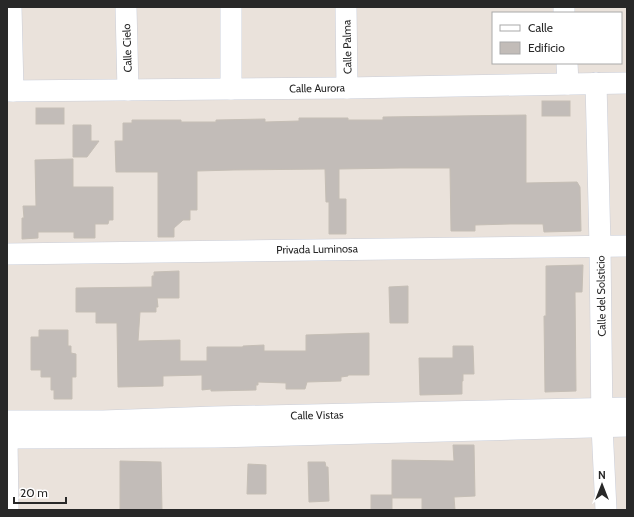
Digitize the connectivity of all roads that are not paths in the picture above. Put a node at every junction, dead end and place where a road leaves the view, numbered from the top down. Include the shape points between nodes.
1 (11, 7) edge
2 (126, 7) edge
3 (231, 7) edge
4 (346, 7) edge
5 (567, 64) edge
6 (627, 82) edge
7 (596, 83) junction
8 (568, 84) junction
9 (348, 88) junction
10 (231, 89) junction
11 (128, 90) junction
12 (10, 91) edge
13 (600, 246) junction
14 (627, 246) edge
15 (7, 254) edge
16 (627, 408) edge
17 (603, 417) junction
18 (7, 421) edge
19 (627, 426) edge
20 (214, 427) junction
21 (7, 439) edge
22 (8, 510) edge
23 (606, 510) edge

1 - 12 street
2 - 11 street, Calle Cielo
3 - 10 street
4 - 9 street, Calle Palma
5 - 8 street
6 - 7 street, Calle Aurora
7 - 8 street, Calle Aurora
7 - 13 street, Calle del Solsticio
8 - 9 street, Calle Aurora
9 - 10 street, Calle Aurora
10 - 11 street, Calle Aurora
11 - 12 street, Calle Aurora
13 - 14 street, Privada Luminosa
13 - 15 street, Privada Luminosa
13 - 17 street, Calle del Solsticio
16 - 17 street, Calle Vistas
17 - 19 street, Calle Vistas
17 - 20 street, Calle Vistas
17 - 23 street, Calle del Solsticio
18 - 20 street, Calle Vistas via 103,421
20 - 21 street, Calle Vistas
21 - 22 street

